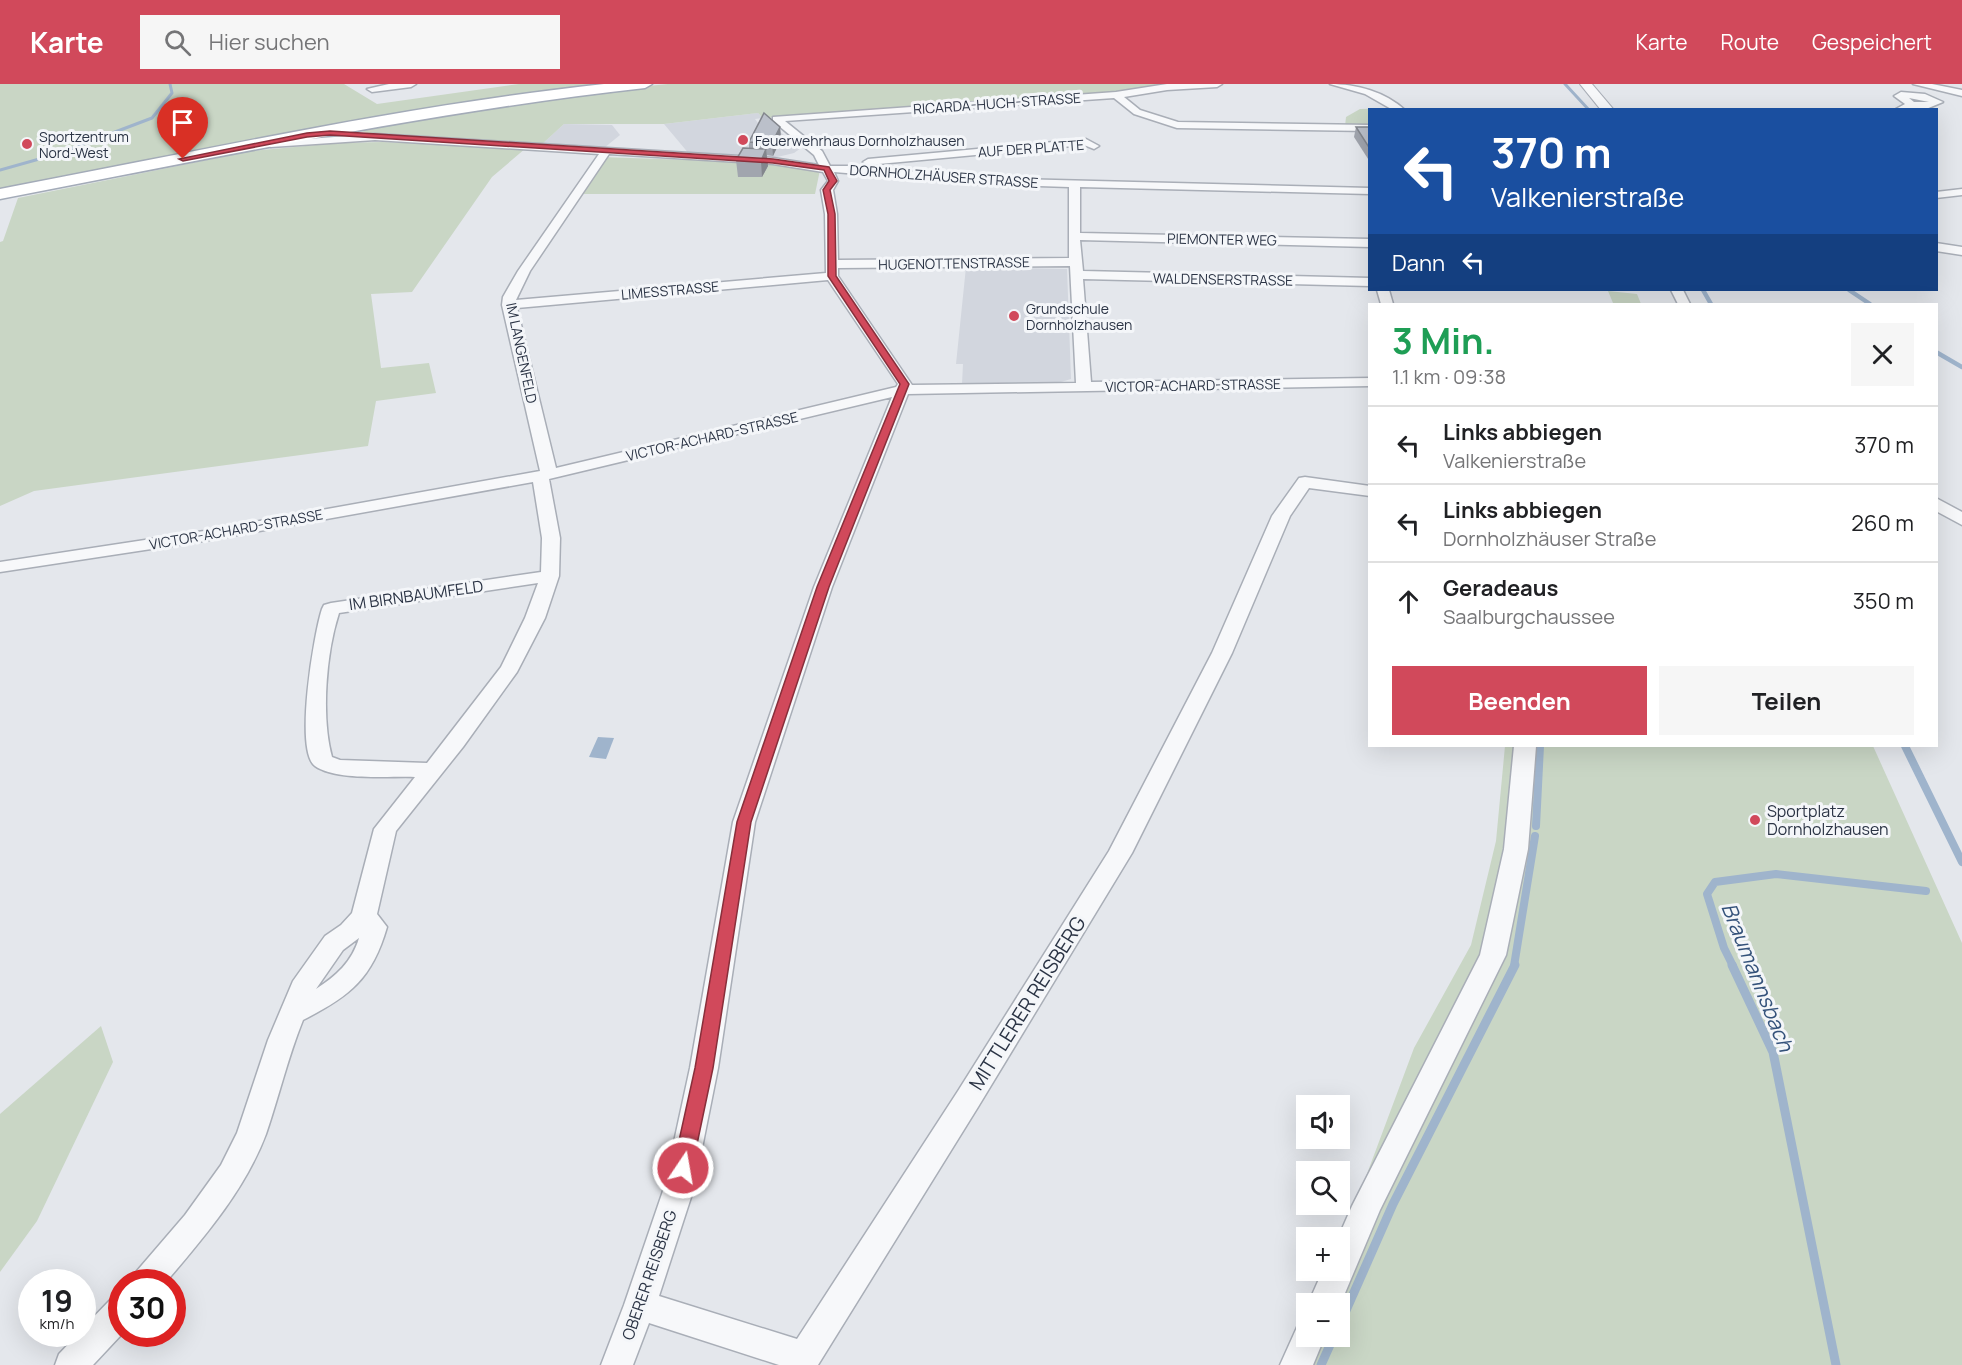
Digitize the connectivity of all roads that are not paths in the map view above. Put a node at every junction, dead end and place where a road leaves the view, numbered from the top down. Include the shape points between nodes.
1 (409, 84) edge
2 (645, 84) edge
3 (1217, 84) edge
4 (1335, 84) edge
5 (1586, 84) edge
6 (1918, 84) edge
7 (372, 89) dead end
8 (1962, 93) edge
9 (1116, 95) junction
10 (1912, 105) dead end
11 (1397, 108) edge
12 (1606, 108) edge
13 (1904, 108) edge
14 (1368, 128) edge
15 (375, 130) junction
16 (307, 135) junction
17 (1094, 146) dead end
18 (811, 148) junction
19 (226, 150) junction
20 (606, 151) junction
21 (773, 161) junction
22 (826, 169) junction
23 (1075, 184) junction
24 (1368, 191) edge
25 (1962, 192) edge
26 (0, 195) edge
27 (1938, 195) edge
28 (1074, 236) junction
29 (1368, 246) edge
30 (1938, 247) edge
31 (1962, 251) edge
32 (1076, 268) junction
33 (832, 270) junction
34 (1368, 282) edge
35 (509, 305) junction
36 (1368, 382) edge
37 (1084, 387) junction
38 (903, 390) junction
39 (544, 475) junction
40 (1368, 491) edge
41 (1938, 504) edge
42 (1961, 518) edge
43 (0, 567) edge
44 (550, 576) junction
45 (1525, 747) edge
46 (432, 770) junction
47 (364, 916) junction
48 (292, 1013) junction
49 (1350, 1244) edge
50 (158, 1269) edge
51 (640, 1305) junction
52 (108, 1325) edge
53 (1304, 1347) edge
54 (71, 1365) edge
55 (617, 1365) edge
56 (1296, 1365) edge

1 - 7 street
2 - 15 main road via 543,95
3 - 9 street, RICARDA-HUCH-STRASSE
4 - 11 street via 1368,92
5 - 12 street
6 - 8 street
9 - 14 street via 1137,112 1177,125
9 - 18 street, RICARDA-HUCH-STRASSE via 776,119
10 - 13 street
15 - 16 main road
15 - 16 street, DORNHOLZHÄUSER STRASSE via 360,135
15 - 19 street, DORNHOLZHÄUSER STRASSE
15 - 20 street, DORNHOLZHÄUSER STRASSE
16 - 19 main road
17 - 22 street, AUF DER PLATTE via 1086,142
18 - 21 street
18 - 22 street
19 - 26 main road
20 - 21 street, DORNHOLZHÄUSER STRASSE
20 - 35 street, IM LANGENFELD via 524,271
21 - 22 street, DORNHOLZHÄUSER STRASSE
22 - 23 street, DORNHOLZHÄUSER STRASSE
22 - 33 street via 833,181 827,190
23 - 24 street, DORNHOLZHÄUSER STRASSE
23 - 28 street
25 - 27 street
28 - 29 street, PIEMONTER WEG
28 - 32 street
30 - 31 street
32 - 33 street, HUGENOTTENSTRASSE
32 - 34 street, WALDENSERSTRASSE
32 - 37 street
33 - 35 street, LIMESSTRASSE
33 - 38 street via 904,384
35 - 39 street, IM LANGENFELD via 518,331
36 - 37 street, VICTOR-ACHARD-STRASSE
37 - 38 street, VICTOR-ACHARD-STRASSE
38 - 39 street, VICTOR-ACHARD-STRASSE
38 - 51 street, OBERER REISBERG via 823,587 744,822 704,1068 681,1177
39 - 43 street, VICTOR-ACHARD-STRASSE via 204,536
39 - 44 street via 551,538
40 - 51 street, MITTLERER REISBERG via 1305,482 1281,516 1222,653 1120,853 804,1357
41 - 42 street
44 - 46 street via 510,668
44 - 46 street, IM BIRNBAUMFELD via 331,609 318,702 317,750 322,761 337,767
45 - 49 street via 1516,849 1493,955
46 - 47 street via 385,829
47 - 48 street via 322,958 306,981
47 - 48 street via 375,927 361,963 348,981
48 - 50 street via 251,1135 231,1174 196,1225
51 - 55 street, OBERER REISBERG
52 - 54 street
53 - 56 street

